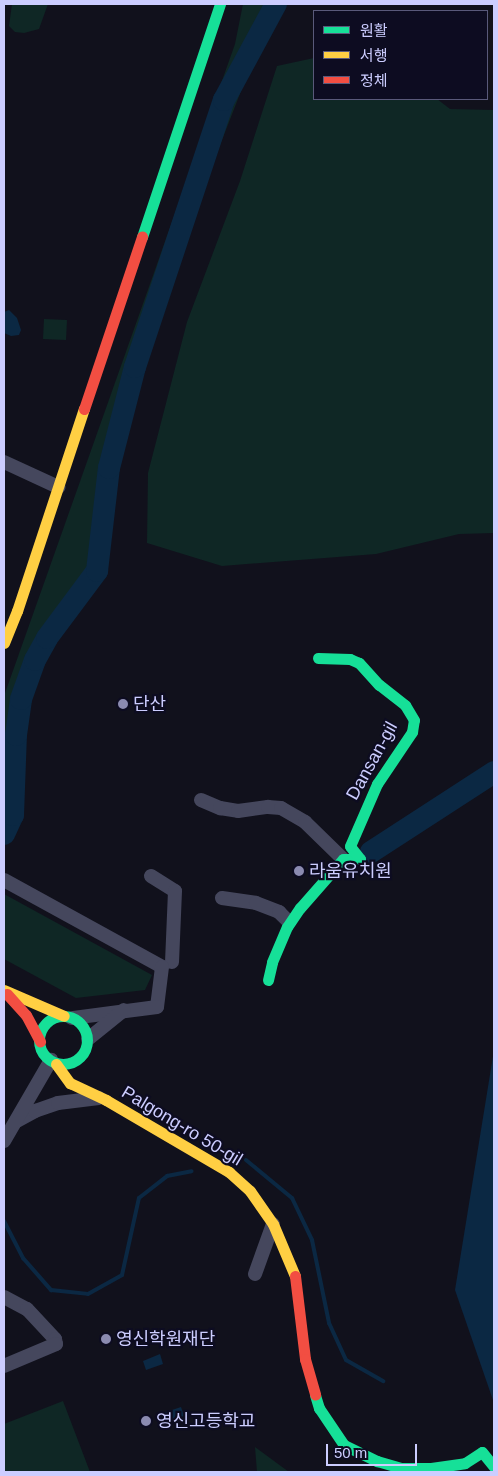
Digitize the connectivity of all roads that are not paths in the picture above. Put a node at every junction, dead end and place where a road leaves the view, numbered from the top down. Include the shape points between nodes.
1 (220, 4) edge
2 (4, 462) edge
3 (58, 487) junction
4 (4, 604) edge
5 (17, 612) junction
6 (4, 643) edge
7 (318, 658) dead end
8 (200, 800) dead end
9 (343, 859) junction
10 (151, 876) dead end
11 (4, 880) edge
12 (222, 898) dead end
13 (289, 922) junction
14 (172, 962) dead end
15 (268, 980) dead end
16 (4, 991) edge
17 (124, 1010) junction
18 (68, 1017) junction
19 (88, 1040) junction
20 (40, 1041) junction
21 (81, 1058) junction
22 (54, 1062) junction
23 (95, 1096) junction
24 (17, 1121) junction
25 (4, 1141) edge
26 (273, 1224) junction
27 (254, 1274) dead end
28 (4, 1297) edge
29 (4, 1366) edge
30 (494, 1467) edge

1 - 3 street
2 - 3 street
3 - 5 street
4 - 5 street
5 - 6 street
7 - 9 street, Dansan-gil via 350,659 359,663 405,706 414,720 412,732 376,784 350,846 360,859
8 - 9 street via 238,812 281,808 305,822
9 - 13 street, Dansan-gil
10 - 14 street via 175,891
11 - 17 street via 162,966 157,1007
12 - 13 street via 256,903 279,912
13 - 15 street, Dansan-gil
16 - 18 street
16 - 20 street via 26,1015
17 - 18 street
17 - 19 street
18 - 19 street via 84,1028
18 - 20 street via 49,1021 44,1026
19 - 21 street
20 - 22 street via 45,1055
21 - 22 street via 72,1062
21 - 23 street via 83,1079
22 - 23 street, Palgong-ro 50-gil via 70,1083
22 - 24 street
23 - 24 street via 58,1103
23 - 26 street, Palgong-ro 50-gil via 230,1172 250,1191
24 - 25 street
26 - 27 street
26 - 30 street, Palgong-ro 50-gil via 296,1278 304,1359 319,1408 344,1445 377,1461 402,1468 466,1463 482,1452
28 - 29 street via 27,1309 56,1344

